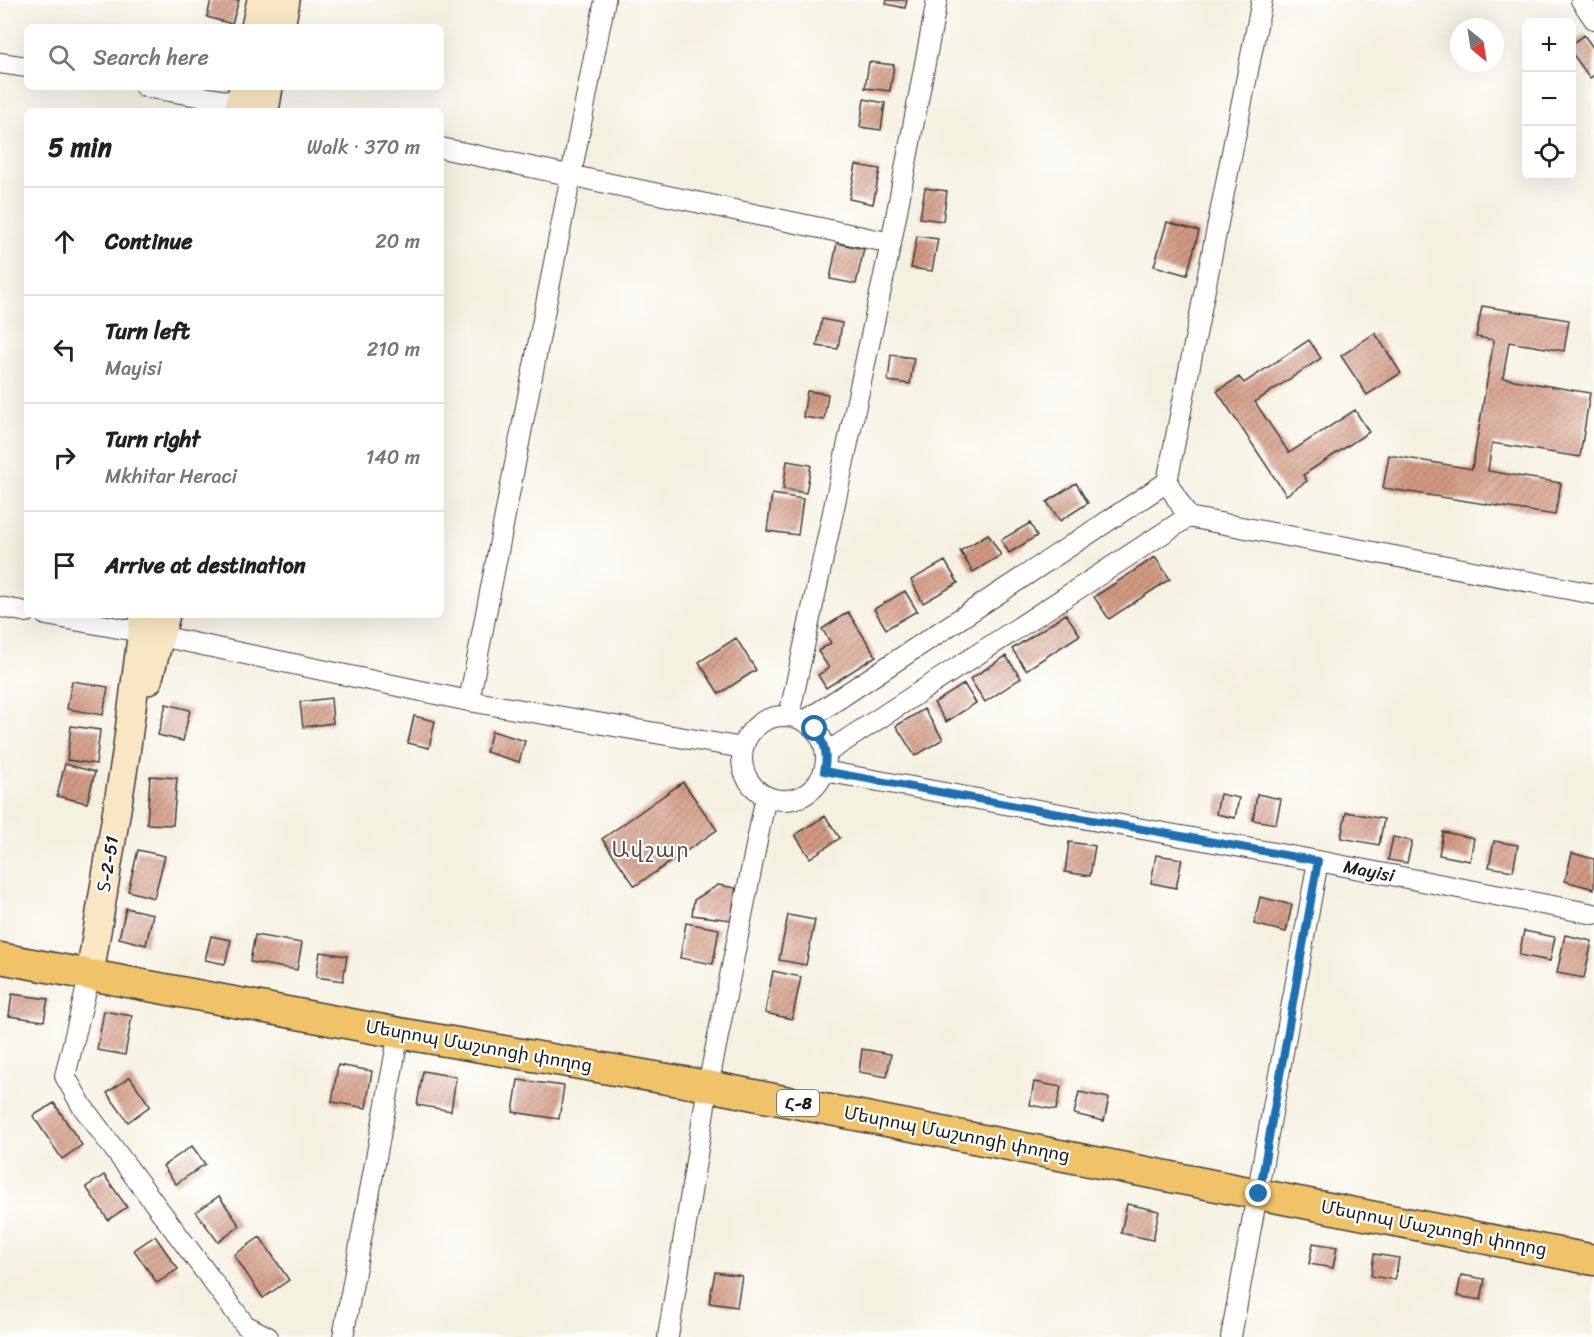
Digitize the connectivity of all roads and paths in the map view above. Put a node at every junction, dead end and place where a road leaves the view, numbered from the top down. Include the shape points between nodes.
1 (261, 0) edge
2 (286, 0) edge
3 (605, 0) edge
4 (937, 0) edge
5 (1262, 0) edge
6 (1581, 0) edge
7 (1594, 19) edge
8 (256, 24) edge
9 (282, 24) edge
10 (0, 63) edge
11 (24, 67) edge
12 (166, 90) edge
13 (257, 103) edge
14 (444, 149) edge
15 (572, 177) junction
16 (891, 243) junction
17 (1167, 482) junction
18 (1188, 517) junction
19 (1594, 594) edge
20 (0, 607) edge
21 (24, 611) edge
22 (78, 618) edge
23 (153, 625) edge
24 (469, 701) junction
25 (797, 718) junction
26 (743, 748) junction
27 (825, 762) junction
28 (766, 796) junction
29 (1318, 861) junction
30 (1594, 914) edge
31 (0, 958) edge
32 (90, 974) junction
33 (399, 1033) junction
34 (708, 1086) junction
35 (1259, 1194) junction
36 (1594, 1260) edge
37 (268, 1337) edge
38 (343, 1337) edge
39 (668, 1337) edge
40 (1231, 1337) edge

1 - 8 street
2 - 9 street
3 - 15 street
4 - 16 street
5 - 17 street
6 - 7 street
10 - 11 street
12 - 13 street
14 - 15 street
15 - 16 street
15 - 24 street
16 - 25 street
17 - 18 street
17 - 25 street
18 - 19 street
18 - 27 street
20 - 21 street
22 - 23 street
23 - 24 street
23 - 32 street, Տ-2-51 / Տ-2-51 via 126,754
24 - 26 street
25 - 26 street via 765,720
25 - 27 street via 819,735
26 - 28 street via 746,777
27 - 28 street via 818,784 801,796 780,800
27 - 29 street, Mayisi
28 - 34 street
29 - 30 street, Mayisi
29 - 35 street
31 - 32 main road, Մեսրոպ Մաշտոցի փողոց / Հ-8
32 - 33 main road, Մեսրոպ Մաշտոցի փողոց / Հ-8
32 - 37 street via 65,1076 82,1106 245,1324
33 - 34 main road, Մեսրոպ Մաշտոցի փողոց / Հ-8
33 - 38 street
34 - 35 main road, Մեսրոպ Մաշտոցի փողոց / Հ-8
34 - 39 street
35 - 36 main road, Մեսրոպ Մաշտոցի փողոց / Հ-8
35 - 40 street

